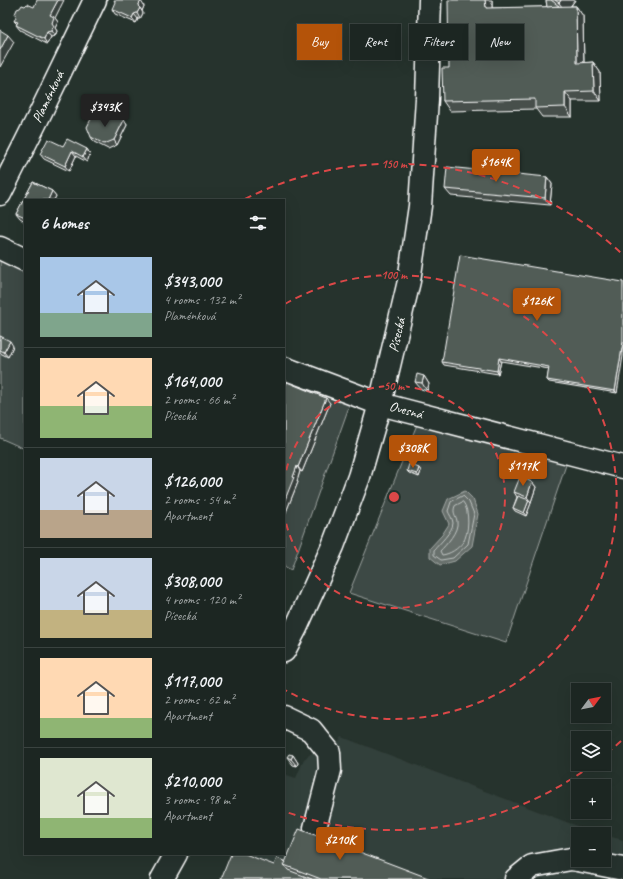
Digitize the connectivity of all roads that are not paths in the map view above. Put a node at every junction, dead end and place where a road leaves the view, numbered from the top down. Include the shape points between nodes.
1 (95, 0) edge
2 (430, 0) edge
3 (0, 194) edge
4 (0, 248) edge
5 (24, 260) edge
6 (285, 368) edge
7 (380, 404) junction
8 (623, 467) edge
9 (285, 649) edge
10 (285, 717) edge
11 (175, 855) edge
12 (365, 855) edge
13 (571, 858) edge
14 (611, 867) edge
15 (623, 869) edge
16 (162, 879) edge
17 (516, 879) edge

1 - 3 street, Plaménková
2 - 7 street, Písecká via 420,206 409,281
4 - 5 street
6 - 7 street, Ovesná
7 - 8 street, Ovesná
7 - 9 street, Písecká via 359,477 333,546
10 - 12 street via 311,730 330,752 330,770 315,828 322,840
11 - 16 street
13 - 17 street via 532,866
14 - 15 street

